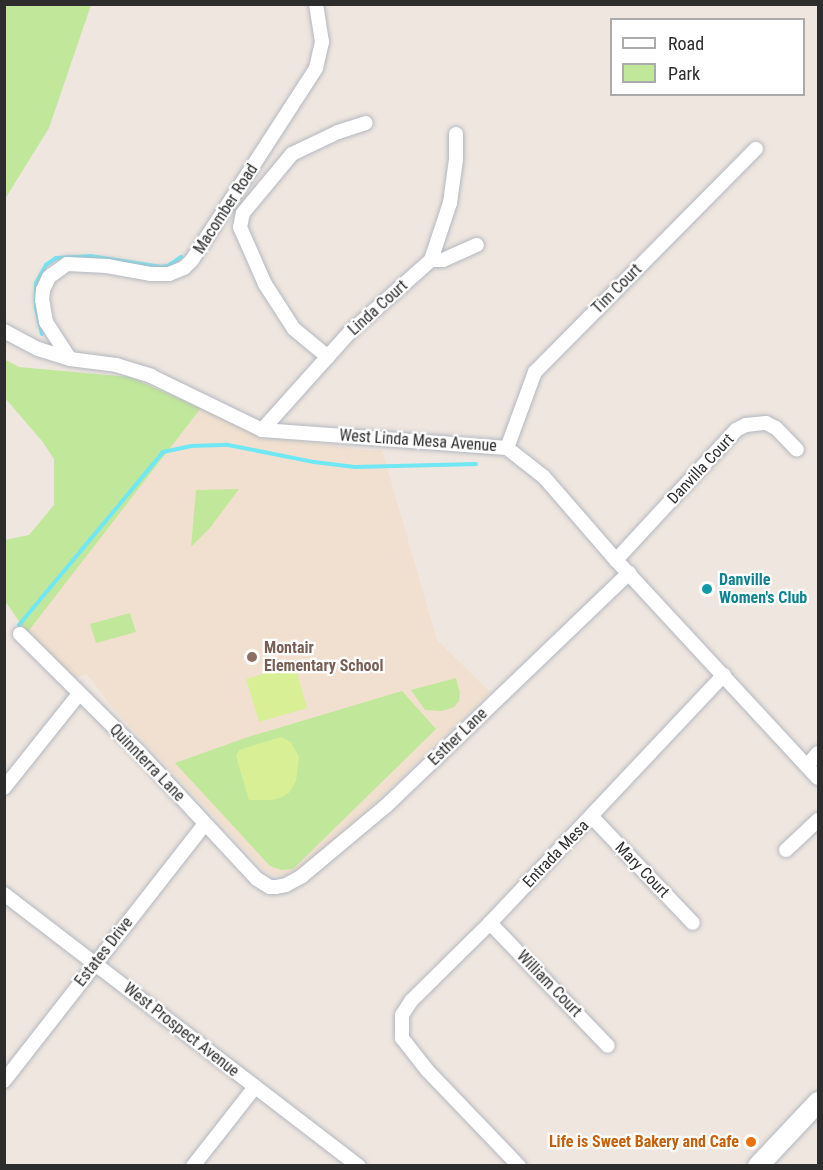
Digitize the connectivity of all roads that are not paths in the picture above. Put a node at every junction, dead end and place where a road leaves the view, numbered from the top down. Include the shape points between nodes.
1 (315, 4) edge
2 (366, 123) dead end
3 (456, 134) dead end
4 (756, 149) dead end
5 (477, 245) dead end
6 (431, 261) junction
7 (4, 331) edge
8 (328, 357) junction
9 (70, 359) junction
10 (262, 430) junction
11 (507, 448) junction
12 (797, 450) dead end
13 (616, 560) junction
14 (629, 573) junction
15 (20, 634) dead end
16 (724, 675) junction
17 (79, 694) junction
18 (819, 753) edge
19 (807, 766) junction
20 (819, 778) edge
21 (4, 788) edge
22 (592, 817) junction
23 (819, 820) edge
24 (205, 824) junction
25 (786, 850) dead end
26 (276, 887) joint
27 (4, 894) edge
28 (490, 923) junction
29 (693, 923) dead end
30 (95, 963) junction
31 (608, 1046) dead end
32 (4, 1081) edge
33 (255, 1087) junction
34 (819, 1102) edge
35 (193, 1166) edge
36 (359, 1166) edge
37 (519, 1166) edge
38 (758, 1166) edge

1 - 9 street, Macomber Road via 322,42 316,68 192,260 169,274 67,264 48,278 42,300 46,322
2 - 8 street via 292,154 243,213 240,227 265,284 294,329
3 - 6 street via 450,203
4 - 11 street, Tim Court via 534,372
5 - 6 street, Linda Court via 443,261
6 - 8 street, Linda Court via 350,332
7 - 9 street, West Linda Mesa Avenue via 38,349
8 - 10 street, Linda Court
9 - 10 street, West Linda Mesa Avenue via 116,365 151,376
10 - 11 street, West Linda Mesa Avenue
11 - 13 street, West Linda Mesa Avenue via 544,477
12 - 13 street, Danvilla Court via 766,423 736,430
13 - 14 street, West Linda Mesa Avenue
14 - 16 street, West Linda Mesa Avenue
14 - 26 street, Esther Lane via 386,806 302,876
15 - 17 street, Quinnterra Lane
16 - 19 street, West Linda Mesa Avenue
16 - 22 street, Entrada Mesa
17 - 21 street
17 - 24 street, Quinnterra Lane
18 - 19 street
19 - 20 street, West Linda Mesa Avenue
22 - 28 street, Entrada Mesa
22 - 29 street, Mary Court
23 - 25 street
24 - 26 street, Quinnterra Lane via 257,879
24 - 30 street, Estates Drive
27 - 30 street, West Prospect Avenue
28 - 31 street, William Court
28 - 37 street, Entrada Mesa via 411,1001 400,1021 402,1038 427,1070
30 - 32 street, Estates Drive
30 - 33 street, West Prospect Avenue
33 - 35 street
33 - 36 street, West Prospect Avenue
34 - 38 main road

